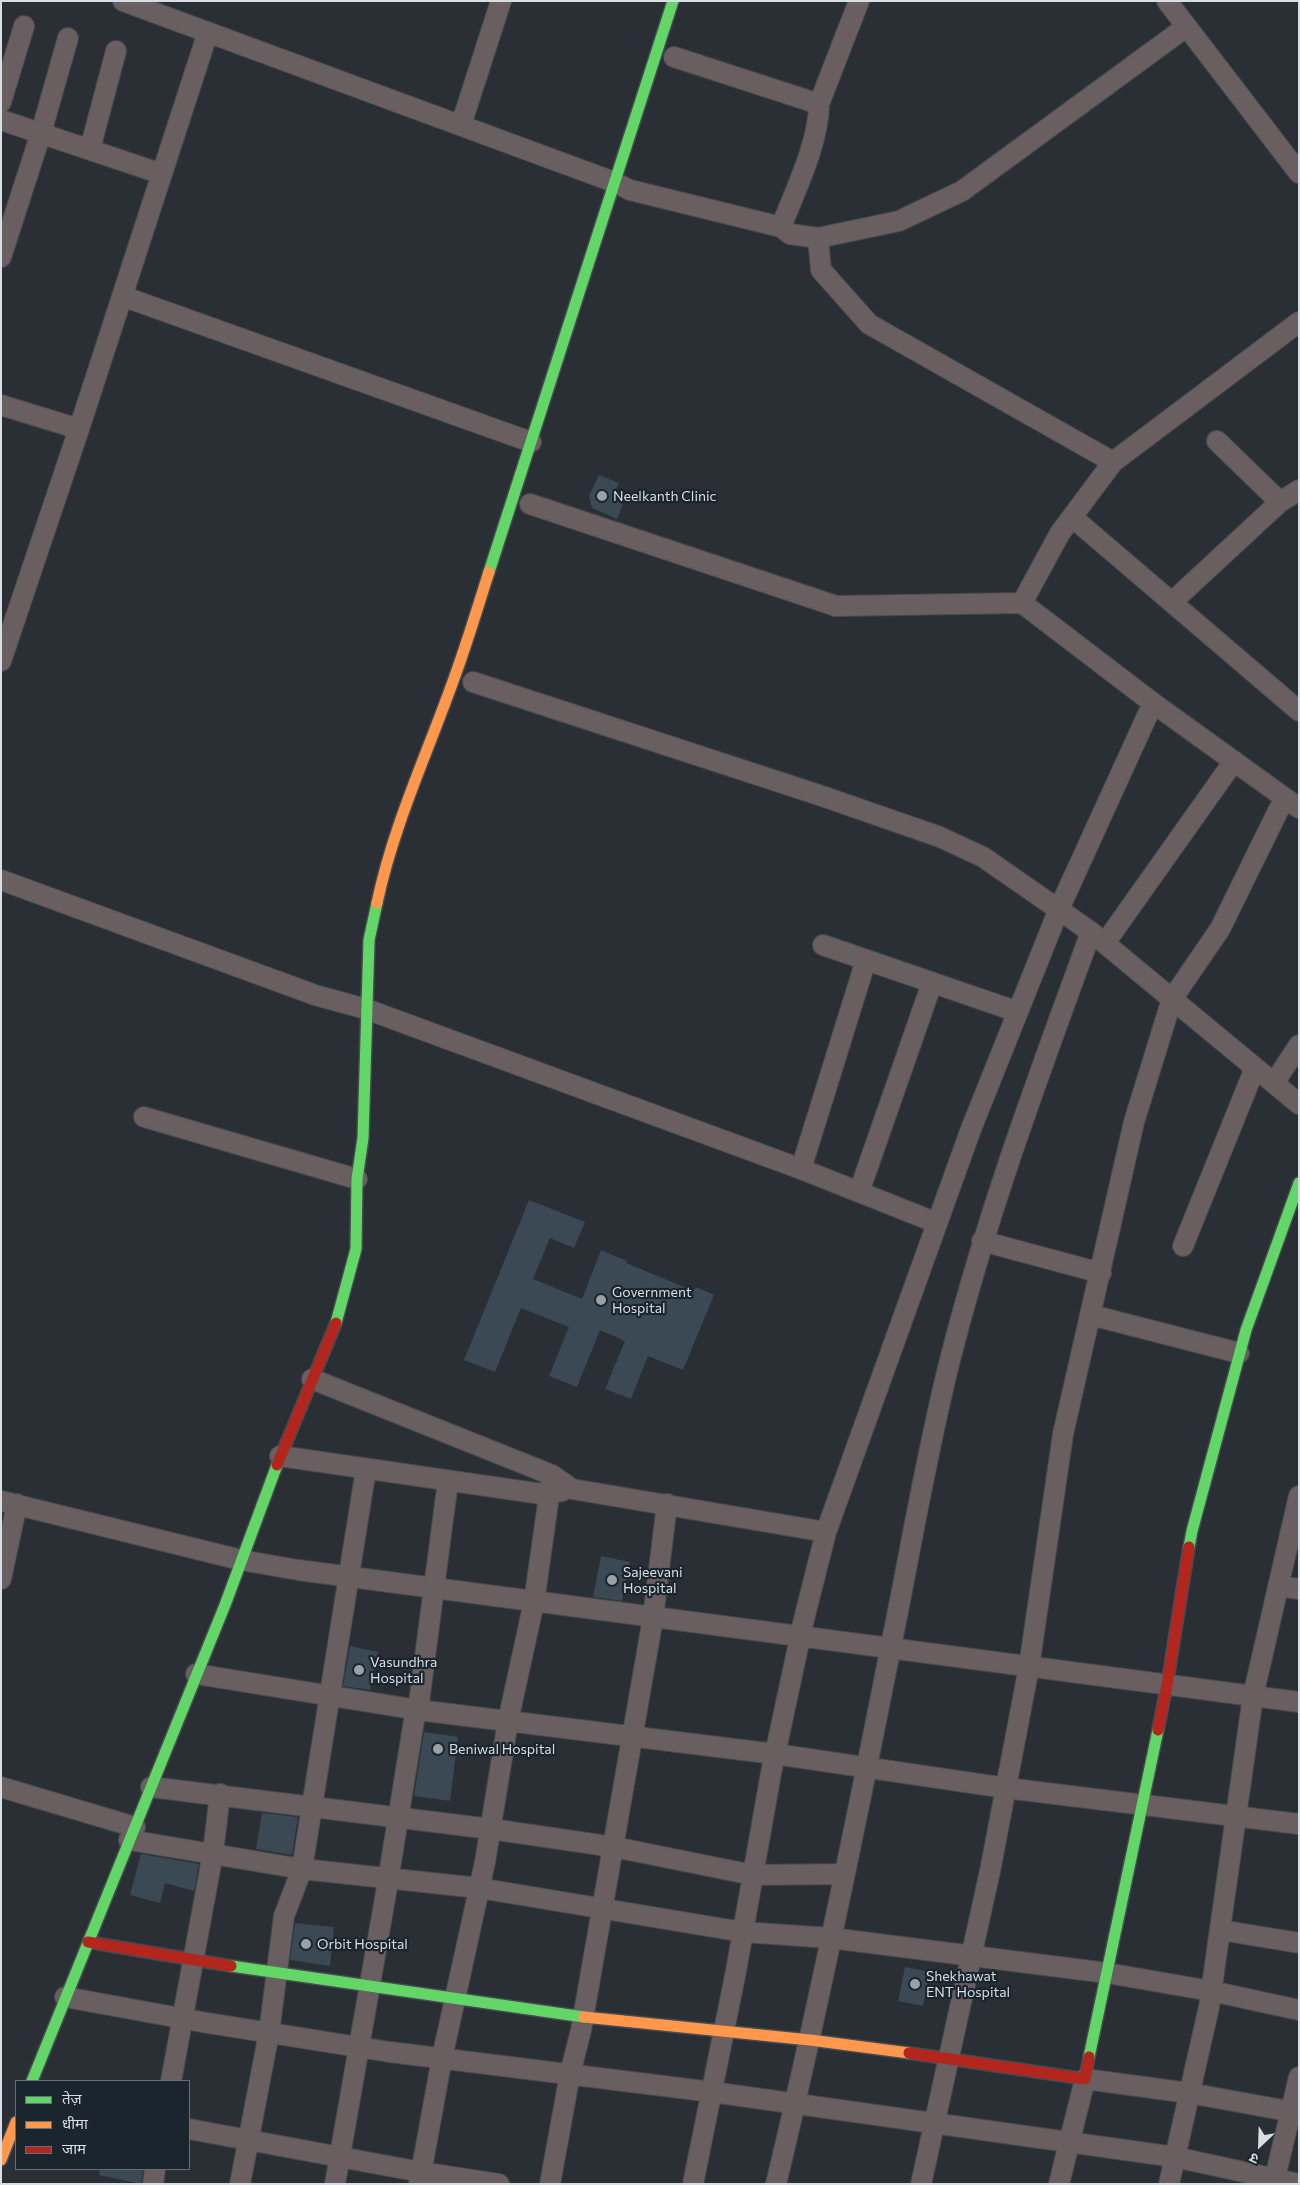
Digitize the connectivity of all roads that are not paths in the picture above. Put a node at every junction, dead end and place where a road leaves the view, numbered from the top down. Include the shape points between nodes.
1 (123, 1) edge
2 (501, 1) edge
3 (673, 1) edge
4 (859, 1) edge
5 (1167, 1) edge
6 (24, 26) dead end
7 (1186, 26) junction
8 (208, 32) junction
9 (68, 38) dead end
10 (116, 51) dead end
11 (674, 57) dead end
12 (1, 102) edge
13 (820, 104) junction
14 (1, 120) edge
15 (461, 125) junction
16 (41, 133) junction
17 (90, 149) junction
18 (1299, 173) edge
19 (162, 174) junction
20 (626, 188) junction
21 (781, 227) junction
22 (818, 238) junction
23 (1, 257) edge
24 (122, 296) junction
25 (1299, 322) edge
26 (1, 404) edge
27 (79, 429) junction
28 (1217, 441) dead end
29 (531, 442) junction
30 (1113, 462) junction
31 (1299, 490) edge
32 (1280, 502) junction
33 (530, 504) dead end
34 (1072, 517) junction
35 (1172, 602) junction
36 (1022, 603) junction
37 (1, 661) edge
38 (472, 682) dead end
39 (1153, 703) junction
40 (1299, 711) edge
41 (1234, 761) junction
42 (1296, 806) edge
43 (1, 880) edge
44 (1059, 909) junction
45 (1098, 937) junction
46 (823, 945) dead end
47 (866, 960) junction
48 (380, 966) dead end
49 (932, 983) junction
50 (1172, 999) junction
51 (366, 1009) junction
52 (1018, 1012) junction
53 (1299, 1045) edge
54 (1255, 1068) junction
55 (1274, 1083) junction
56 (1299, 1104) edge
57 (144, 1116) dead end
58 (801, 1169) junction
59 (357, 1178) junction
60 (1299, 1183) edge
61 (859, 1192) junction
62 (937, 1224) junction
63 (982, 1242) junction
64 (1183, 1246) dead end
65 (1101, 1273) junction
66 (1091, 1315) junction
67 (1239, 1353) junction
68 (312, 1379) junction
69 (280, 1456) junction
70 (366, 1469) junction
71 (448, 1481) junction
72 (551, 1484) junction
73 (1299, 1496) edge
74 (9, 1502) edge
75 (667, 1504) junction
76 (826, 1532) junction
77 (241, 1560) junction
78 (1, 1578) edge
79 (349, 1578) junction
80 (1278, 1586) junction
81 (433, 1588) junction
82 (1299, 1589) edge
83 (534, 1602) junction
84 (653, 1618) junction
85 (800, 1636) junction
86 (891, 1648) junction
87 (1029, 1667) junction
88 (196, 1674) junction
89 (1167, 1685) junction
90 (331, 1696) junction
91 (1254, 1696) junction
92 (1299, 1702) edge
93 (417, 1709) junction
94 (508, 1721) junction
95 (633, 1736) junction
96 (775, 1754) junction
97 (867, 1768) junction
98 (1, 1787) edge
99 (151, 1787) junction
100 (1006, 1788) junction
101 (220, 1794) junction
102 (1142, 1805) junction
103 (312, 1806) junction
104 (1236, 1816) junction
105 (398, 1818) junction
106 (1299, 1824) edge
107 (491, 1829) junction
108 (132, 1833) junction
109 (614, 1848) junction
110 (213, 1853) junction
111 (302, 1869) junction
112 (753, 1874) junction
113 (844, 1874) junction
114 (389, 1878) junction
115 (479, 1888) junction
116 (603, 1907) junction
117 (1220, 1930) junction
118 (743, 1932) junction
119 (832, 1938) junction
120 (88, 1942) junction
121 (1299, 1943) edge
122 (972, 1956) junction
123 (192, 1959) junction
124 (1107, 1973) junction
125 (275, 1974) junction
126 (370, 1987) junction
127 (1211, 1991) junction
128 (65, 1997) junction
129 (455, 1999) junction
130 (1299, 2010) edge
131 (584, 2017) junction
132 (182, 2018) junction
133 (724, 2031) junction
134 (269, 2033) junction
135 (810, 2040) junction
136 (360, 2046) junction
137 (442, 2058) junction
138 (949, 2058) junction
139 (570, 2074) junction
140 (1299, 2077) edge
141 (1085, 2079) junction
142 (32, 2080) edge
143 (171, 2080) edge
144 (712, 2092) junction
145 (1189, 2093) junction
146 (795, 2104) junction
147 (1295, 2112) edge
148 (11, 2121) edge
149 (935, 2124) junction
150 (190, 2129) edge
151 (250, 2140) junction
152 (1068, 2143) junction
153 (340, 2156) junction
154 (1175, 2157) junction
155 (1, 2160) edge
156 (156, 2170) edge
157 (420, 2178) edge
158 (1275, 2178) junction
159 (153, 2184) edge
160 (240, 2184) edge
161 (336, 2184) edge
162 (499, 2184) edge
163 (550, 2184) edge
164 (694, 2184) edge
165 (776, 2184) edge
166 (921, 2184) edge
167 (1059, 2184) edge
168 (1169, 2184) edge
169 (1299, 2184) edge

1 - 8 street
2 - 15 street
3 - 20 street
4 - 13 street
5 - 7 street
6 - 12 street
7 - 18 street
7 - 22 street via 962,191 900,221
8 - 15 street
8 - 19 street
9 - 16 street
10 - 17 street
11 - 13 street
13 - 21 street via 805,167
14 - 16 street
15 - 20 street
16 - 17 street
16 - 23 street
17 - 19 street
19 - 24 street
20 - 21 street
20 - 29 street
21 - 22 street via 790,234
22 - 30 street via 821,270 868,324
24 - 27 street
24 - 29 street
25 - 30 street
26 - 27 street
27 - 37 street
28 - 32 street
29 - 51 street via 456,674 384,871 369,940
30 - 34 street
31 - 32 street
32 - 35 street
33 - 36 street via 836,606
34 - 35 street
34 - 36 street
35 - 40 street
36 - 39 street
38 - 44 street via 940,836 983,856
39 - 41 street
39 - 44 street
41 - 42 street
41 - 45 street
42 - 50 street via 1279,809 1220,929
43 - 51 street via 314,995
44 - 45 street
44 - 52 street
45 - 50 street
45 - 63 street via 1041,1070
46 - 47 street
47 - 49 street
47 - 58 street
48 - 51 street
49 - 52 street
49 - 61 street
50 - 54 street
50 - 65 street via 1134,1122
51 - 58 street
51 - 59 street via 363,1138
52 - 62 street
53 - 55 street
54 - 55 street
54 - 64 street
55 - 56 street
57 - 59 street
58 - 61 street
59 - 68 street via 356,1249 335,1327
60 - 67 street
61 - 62 street
62 - 76 street
63 - 65 street
63 - 86 street via 949,1365
65 - 66 street
66 - 67 street
66 - 87 street via 1063,1434
67 - 89 street via 1192,1531
68 - 69 street
68 - 72 street
69 - 70 street
69 - 77 street
70 - 71 street
70 - 79 street
71 - 72 street via 542,1494
71 - 81 street
72 - 75 street
72 - 83 street
73 - 80 street
74 - 77 street
74 - 78 street
75 - 76 street
75 - 84 street
76 - 85 street
77 - 79 street
77 - 88 street
79 - 81 street
79 - 90 street
80 - 82 street
80 - 91 street
81 - 83 street
81 - 93 street
83 - 84 street
83 - 94 street
84 - 85 street
84 - 95 street
85 - 86 street
85 - 96 street
86 - 87 street
86 - 97 street
87 - 89 street
87 - 100 street
88 - 90 street
88 - 99 street
89 - 91 street
89 - 102 street
90 - 93 street
90 - 103 street
91 - 92 street
91 - 104 street
93 - 94 street
93 - 105 street
94 - 95 street
94 - 107 street
95 - 96 street
95 - 109 street
96 - 97 street
96 - 112 street
97 - 100 street
97 - 113 street
98 - 108 street
99 - 101 street
99 - 108 street
100 - 102 street
100 - 122 street
101 - 103 street
101 - 110 street
102 - 104 street
102 - 124 street
103 - 105 street
103 - 111 street
104 - 106 street
104 - 117 street
105 - 107 street
105 - 114 street
107 - 109 street
107 - 115 street
108 - 110 street
108 - 120 street
109 - 112 street
109 - 116 street
110 - 111 street
110 - 123 street
111 - 114 street
111 - 125 street via 284,1916
112 - 113 street
112 - 118 street
113 - 119 street
114 - 115 street
114 - 126 street
115 - 116 street
115 - 129 street
116 - 118 street
116 - 131 street
117 - 121 street
117 - 127 street
118 - 119 street
118 - 133 street
119 - 122 street
119 - 135 street
120 - 123 street
120 - 128 street
122 - 124 street
122 - 138 street
123 - 125 street
123 - 132 street
124 - 127 street
124 - 141 street
125 - 126 street
125 - 134 street
126 - 129 street
126 - 136 street
127 - 130 street
127 - 145 street
128 - 132 street
128 - 142 street
129 - 131 street
129 - 137 street
131 - 133 street
131 - 139 street
132 - 134 street
132 - 143 street
133 - 135 street
133 - 144 street
134 - 136 street
134 - 151 street
135 - 138 street
135 - 146 street
136 - 137 street
136 - 153 street
137 - 139 street
137 - 157 street
138 - 141 street
138 - 149 street
139 - 144 street
139 - 163 street
140 - 147 street
141 - 145 street
141 - 152 street
144 - 146 street
144 - 164 street
145 - 147 street
145 - 154 street
146 - 149 street
146 - 165 street
147 - 158 street
148 - 155 street
149 - 152 street
149 - 166 street
150 - 151 street
151 - 153 street
151 - 160 street
152 - 154 street
152 - 167 street
153 - 157 street
153 - 161 street
154 - 158 street
154 - 168 street
156 - 159 street
157 - 162 street
158 - 169 street

